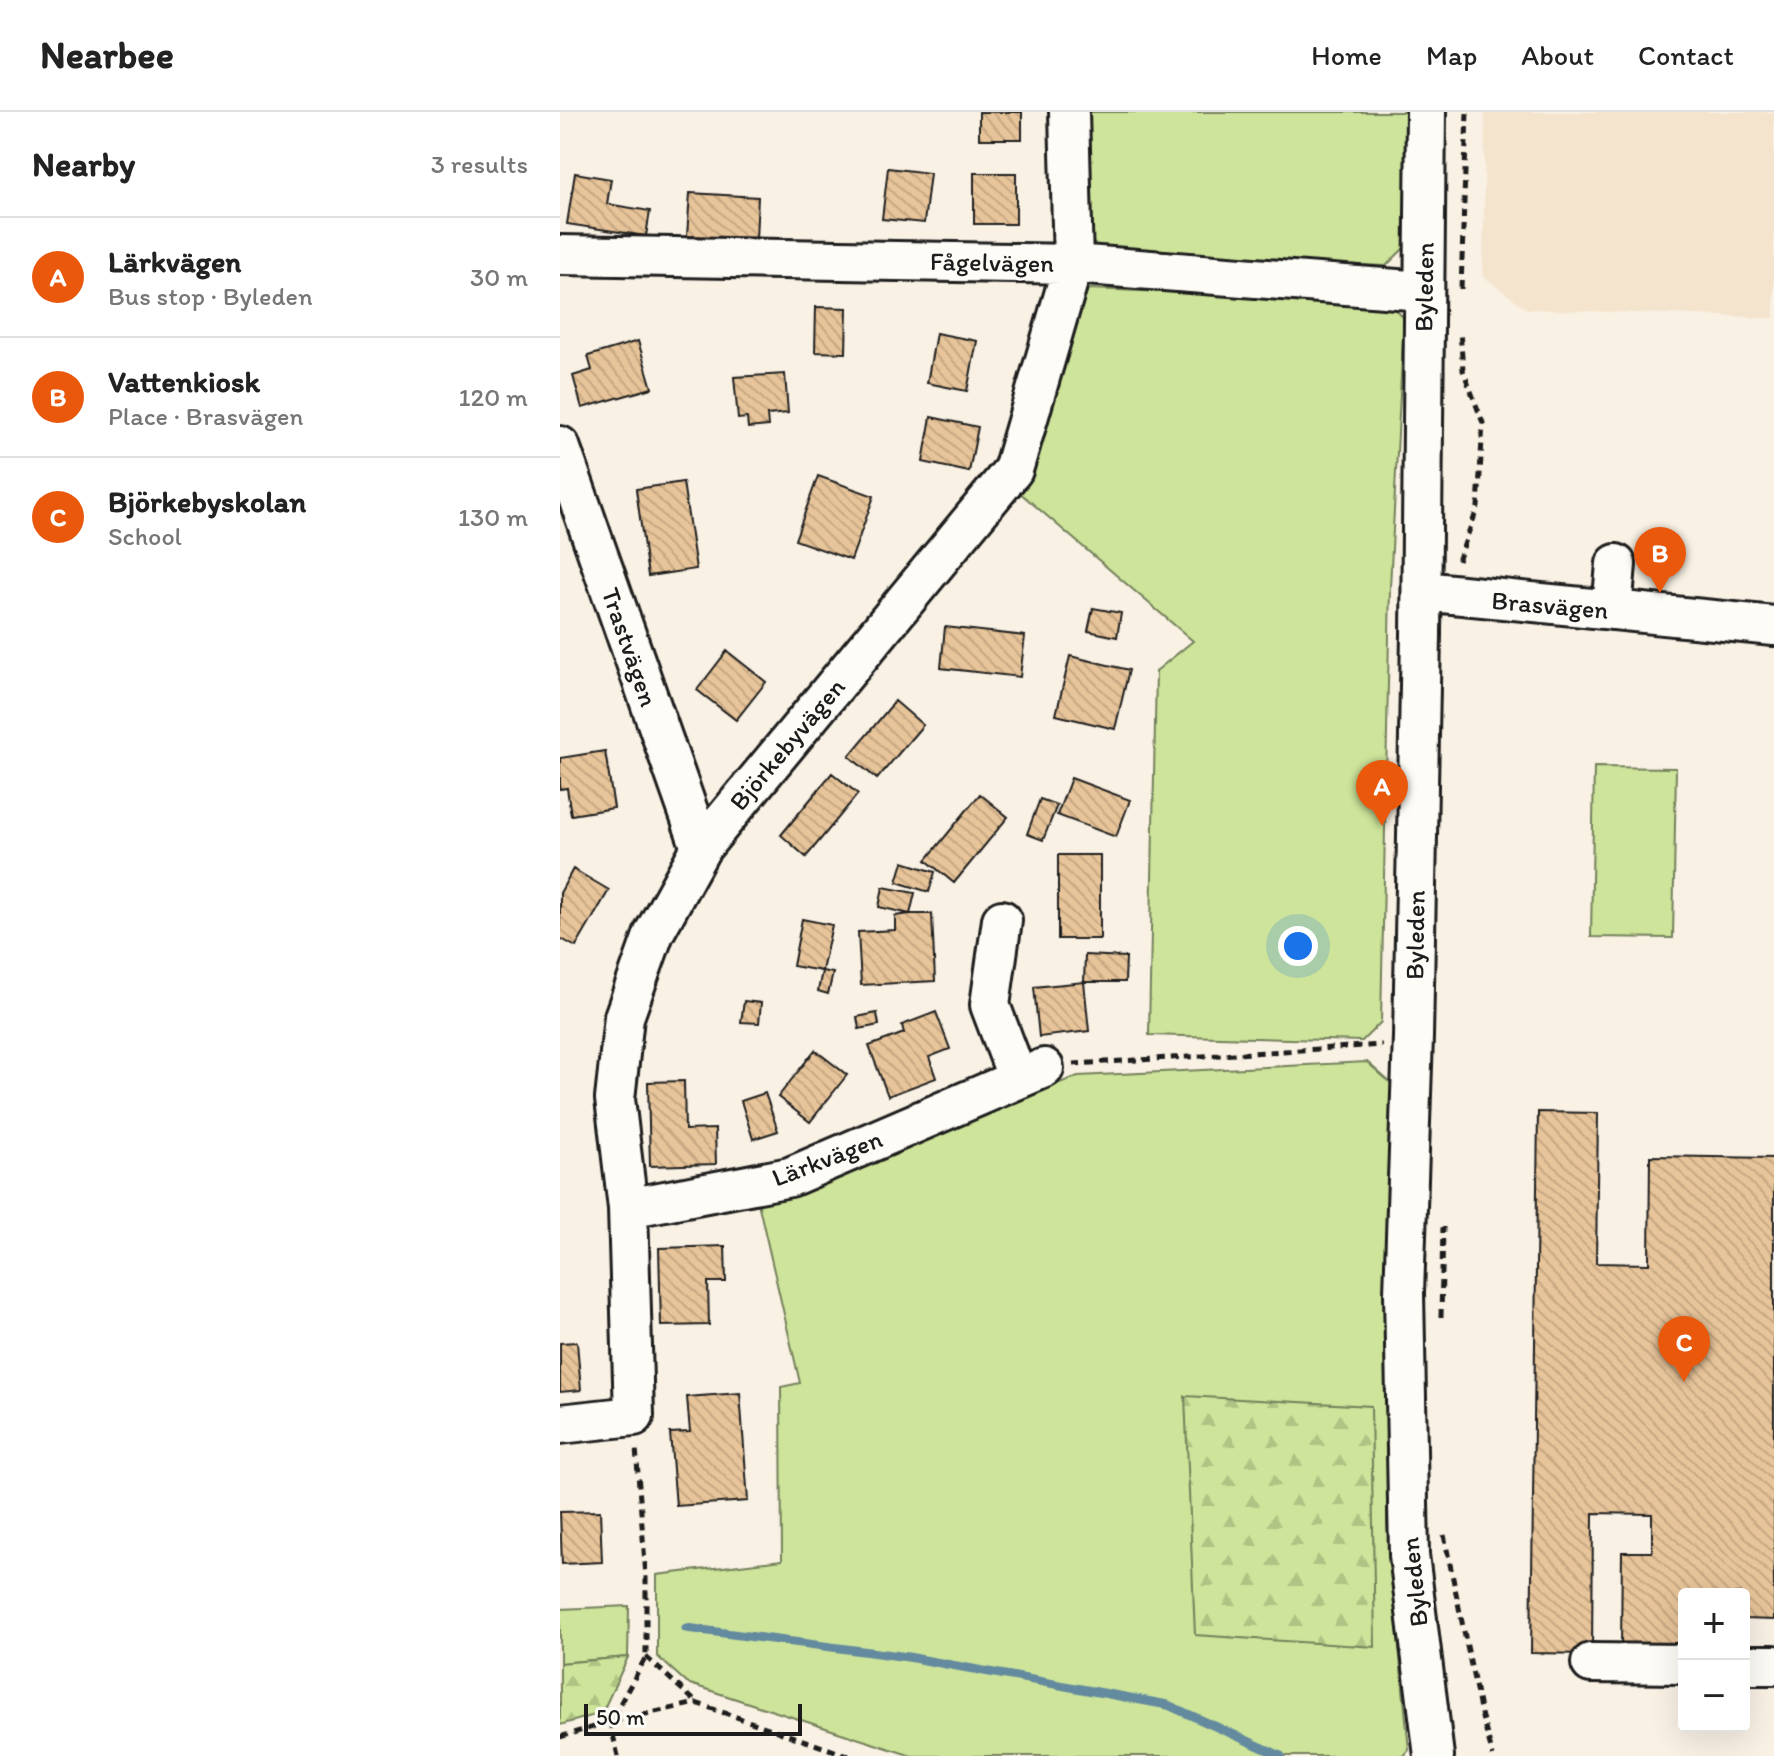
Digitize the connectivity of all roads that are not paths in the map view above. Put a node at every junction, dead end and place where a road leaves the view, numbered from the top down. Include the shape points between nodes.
1 (1069, 112) edge
2 (1426, 112) edge
3 (560, 255) edge
4 (1073, 264) junction
5 (1423, 291) junction
6 (560, 446) edge
7 (1616, 564) dead end
8 (1439, 593) junction
9 (1612, 610) junction
10 (1774, 626) edge
11 (701, 848) junction
12 (1002, 920) dead end
13 (628, 1208) junction
14 (560, 1424) edge
15 (1591, 1663) dead end
16 (1678, 1664) edge
17 (1750, 1665) edge
18 (1774, 1665) edge
19 (1434, 1756) edge

1 - 4 street, Björkebyvägen
2 - 5 street, Byleden
3 - 4 street, Fågelvägen
4 - 5 street, Fågelvägen
4 - 11 street, Björkebyvägen via 1013,470
5 - 8 street, Byleden
6 - 11 street, Trastvägen
7 - 9 street
8 - 9 street, Brasvägen
8 - 19 street, Byleden via 1404,1293 1409,1555
9 - 10 street, Brasvägen
11 - 13 street, Björkebyvägen via 654,933 624,1017 615,1099
12 - 13 street, Lärkvägen via 990,1005 1031,1074 790,1177
13 - 14 street, Björkebyvägen via 634,1416
15 - 16 street
17 - 18 street

